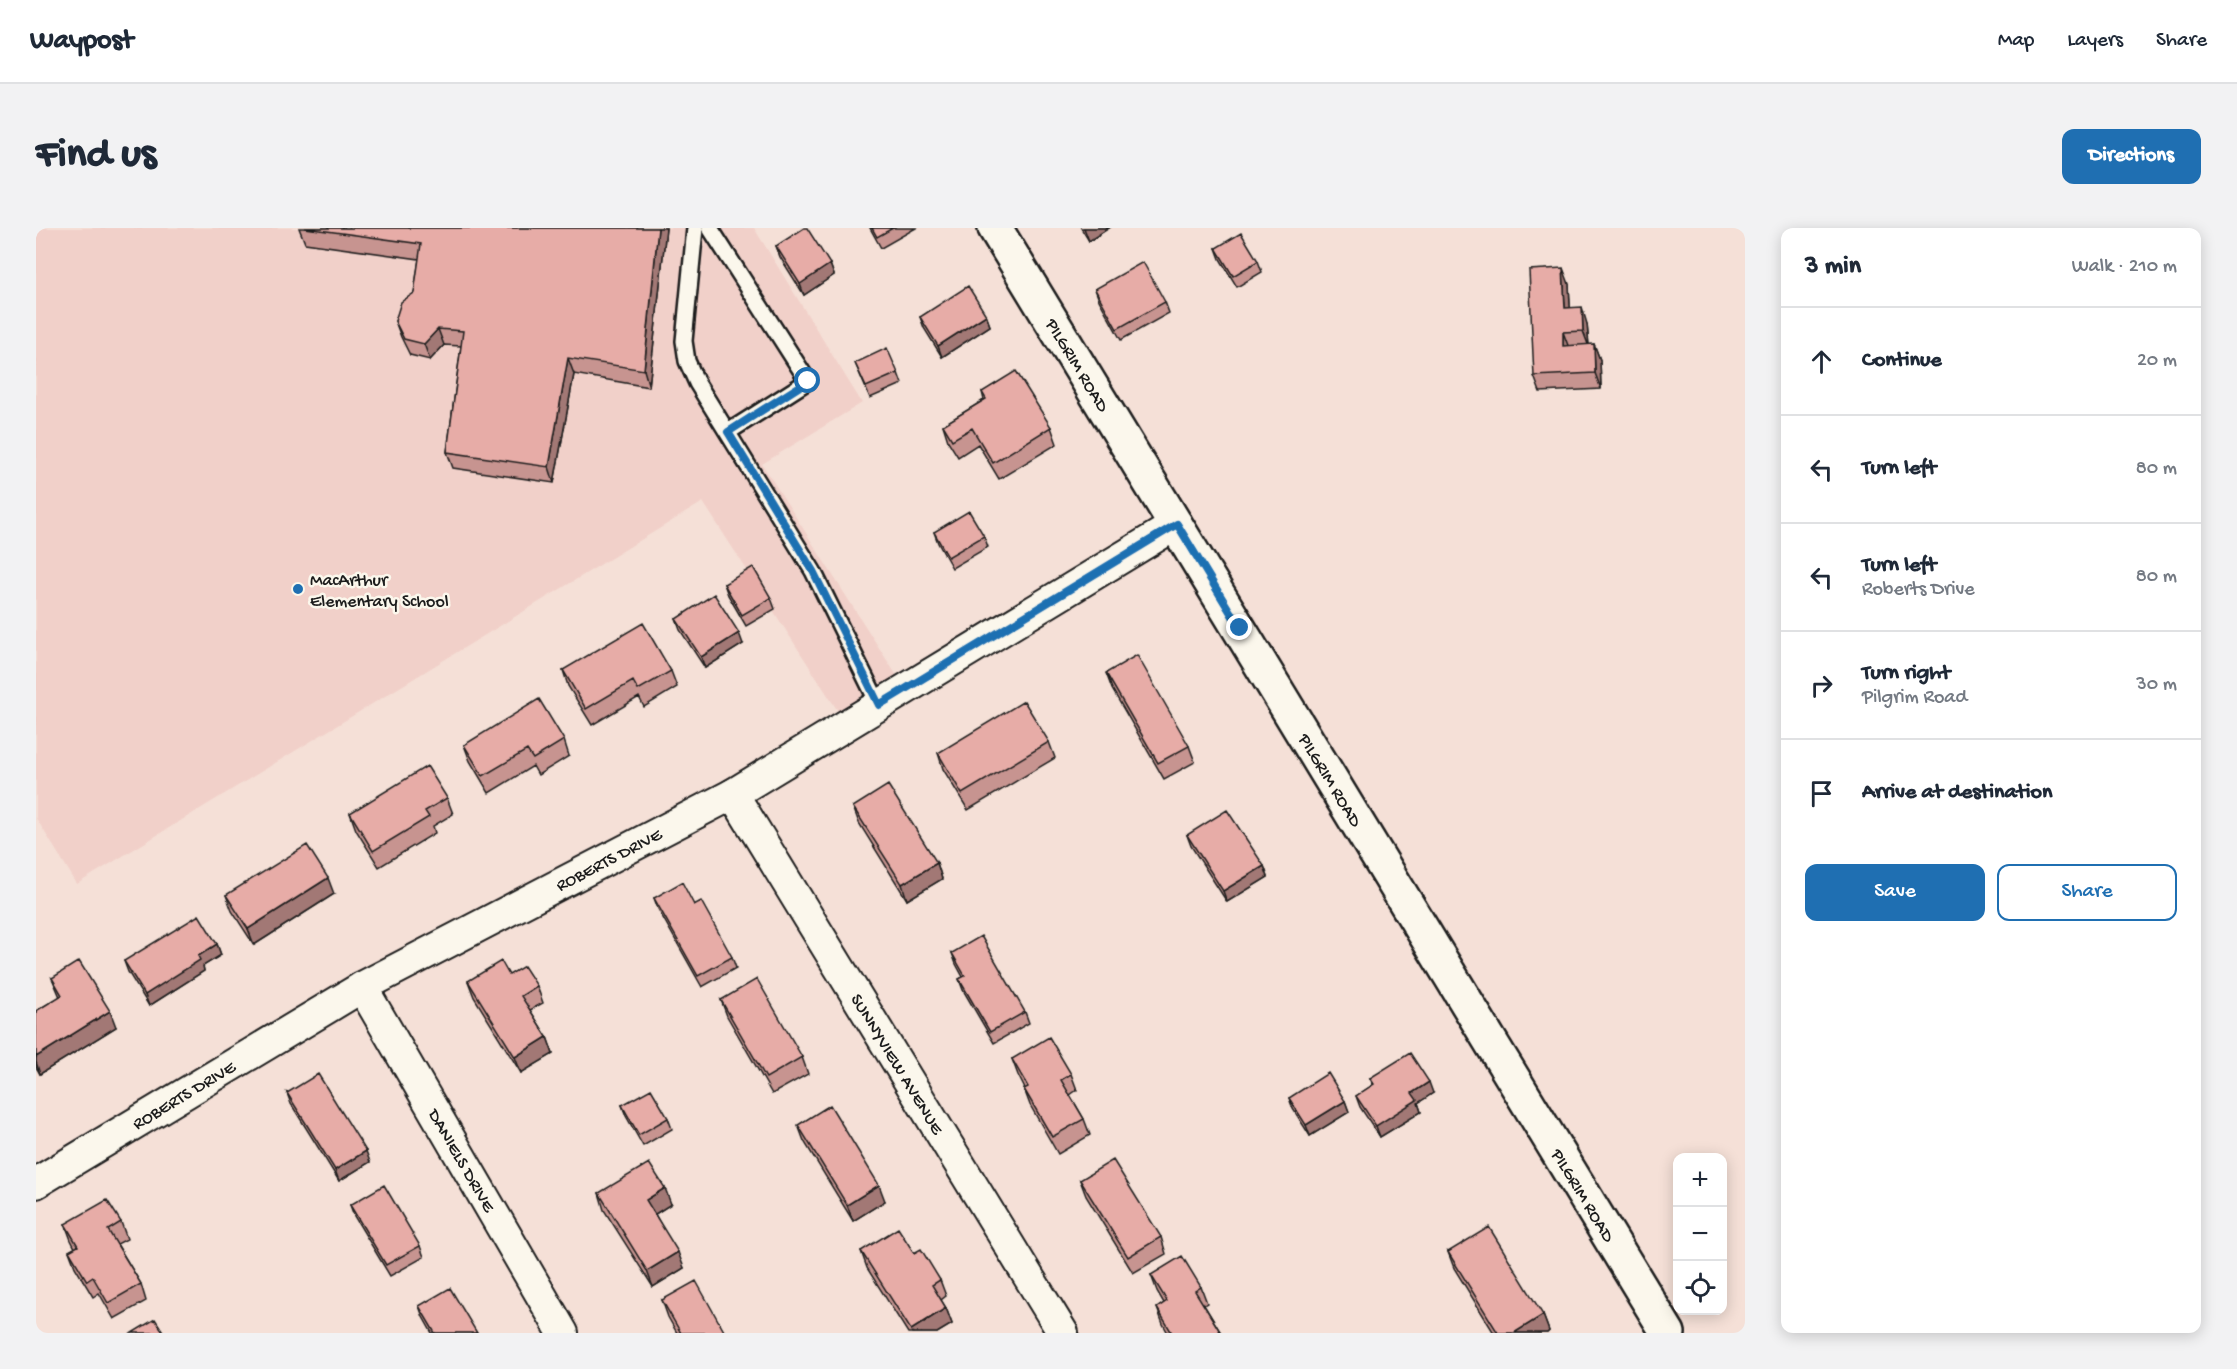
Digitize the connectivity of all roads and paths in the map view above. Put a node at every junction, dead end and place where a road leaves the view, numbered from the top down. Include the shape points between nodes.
1 (695, 228) edge
2 (710, 228) edge
3 (995, 228) edge
4 (728, 432) junction
5 (1177, 524) junction
6 (879, 705) junction
7 (733, 794) junction
8 (362, 987) junction
9 (36, 1183) edge
10 (563, 1333) edge
11 (1063, 1333) edge
12 (1668, 1333) edge

1 - 4 lane via 684,341 687,362
2 - 4 lane via 808,381
3 - 5 street, PILGRIM ROAD
4 - 6 lane via 813,571
5 - 6 street, ROBERTS DRIVE
5 - 12 street, PILGRIM ROAD
6 - 7 street, ROBERTS DRIVE
7 - 8 street, ROBERTS DRIVE
7 - 11 street, SUNNYVIEW AVENUE
8 - 9 street, ROBERTS DRIVE
8 - 10 street, DANIELS DRIVE

